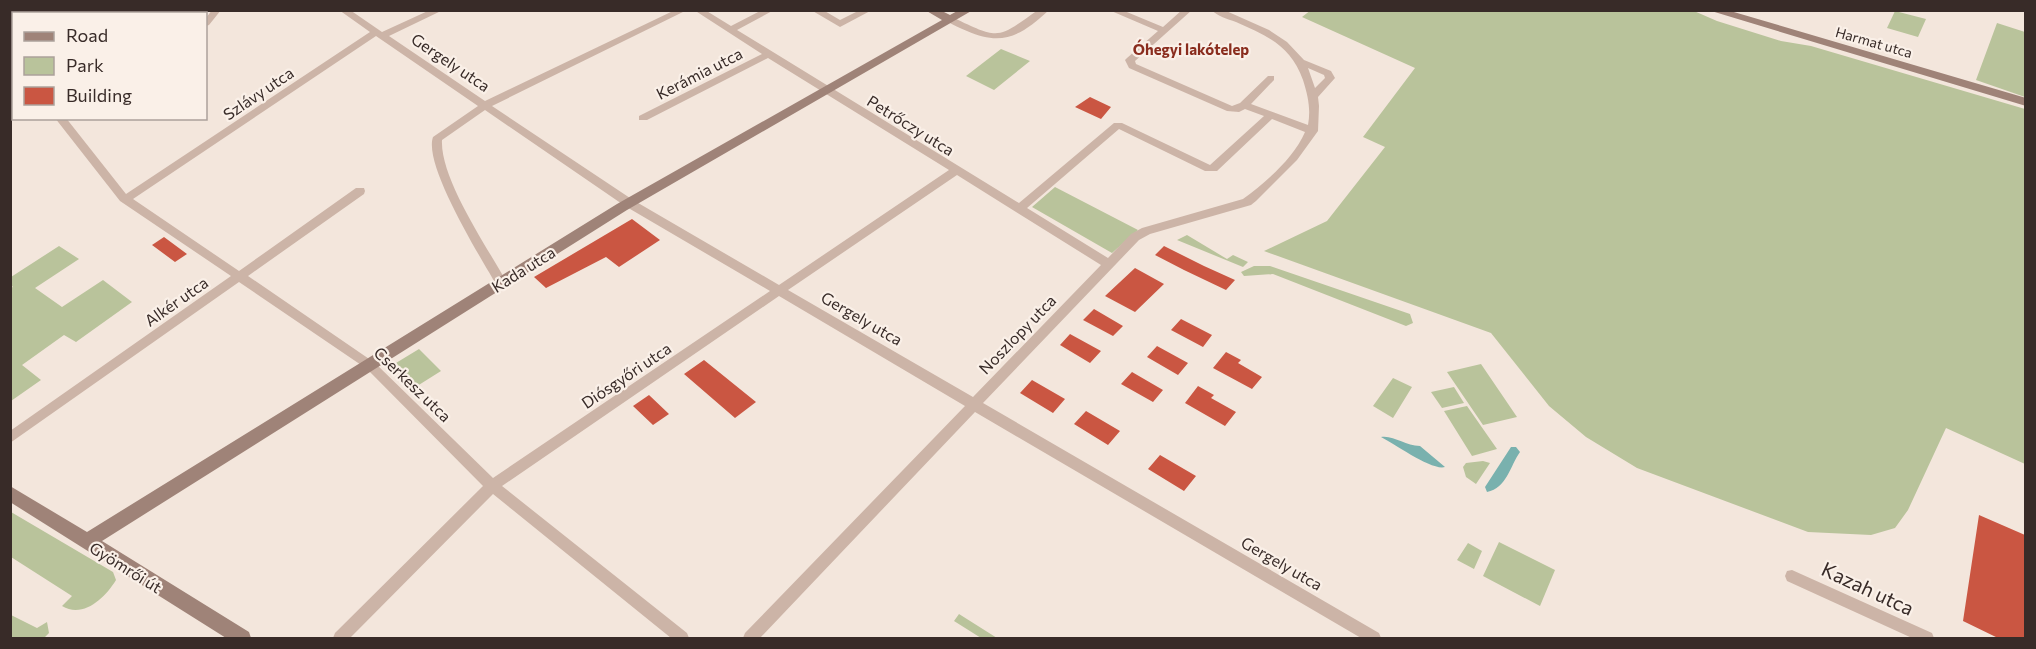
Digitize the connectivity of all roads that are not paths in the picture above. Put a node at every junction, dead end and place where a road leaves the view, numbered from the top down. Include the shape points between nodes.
1 (217, 10) edge
2 (343, 10) edge
3 (439, 10) edge
4 (683, 10) edge
5 (698, 10) edge
6 (770, 10) edge
7 (815, 10) edge
8 (868, 10) edge
9 (930, 10) edge
10 (968, 10) edge
11 (1045, 10) edge
12 (1113, 10) edge
13 (1188, 10) edge
14 (1215, 10) edge
15 (1713, 10) edge
16 (951, 20) junction
17 (207, 22) edge
18 (730, 30) junction
19 (1163, 30) junction
20 (379, 34) junction
21 (768, 54) junction
22 (10, 61) edge
23 (1301, 62) junction
24 (12, 68) edge
25 (1271, 78) dead end
26 (827, 90) junction
27 (1314, 95) junction
28 (2025, 102) edge
29 (1244, 105) junction
30 (484, 106) junction
31 (1271, 115) junction
32 (643, 118) dead end
33 (65, 120) edge
34 (1313, 131) junction
35 (956, 170) junction
36 (360, 191) dead end
37 (126, 199) junction
38 (629, 203) junction
39 (1019, 209) junction
40 (1109, 264) junction
41 (240, 276) junction
42 (501, 283) junction
43 (781, 291) junction
44 (371, 366) junction
45 (975, 404) junction
46 (10, 438) edge
47 (492, 486) junction
48 (10, 493) edge
49 (86, 542) junction
50 (1792, 576) dead end
51 (242, 639) edge
52 (340, 639) edge
53 (682, 639) edge
54 (750, 639) edge
55 (1374, 639) edge
56 (1927, 639) edge

1 - 17 street
2 - 20 street, Gergely utca
3 - 20 street, Szlávy utca
4 - 30 street
5 - 18 street, Petrőczy utca
6 - 18 street
7 - 8 street via 840,24
9 - 16 street
10 - 16 street, Kada utca
11 - 16 street via 999,39 989,39
12 - 19 street
13 - 19 street
14 - 23 street via 1275,38
15 - 28 street, Harmat utca
16 - 26 street, Kada utca
18 - 21 street, Petrőczy utca
19 - 29 street via 1130,60 1132,66 1231,109 1239,110
20 - 30 street, Gergely utca
20 - 37 street, Szlávy utca
21 - 26 street, Petrőczy utca
21 - 32 street, Kerámia utca
22 - 24 street
23 - 27 street
23 - 27 street via 1328,73 1330,78
25 - 29 street
26 - 35 street, Petrőczy utca
26 - 38 street, Kada utca
27 - 34 street
29 - 31 street
30 - 38 street, Gergely utca
30 - 42 street via 440,136 434,146 444,178
31 - 34 street
31 - 39 street via 1213,169 1118,125
33 - 37 street, Cserkesz utca
34 - 40 street, Noszlopy utca via 1307,143 1247,202 1146,231
35 - 39 street, Petrőczy utca
35 - 43 street, Diósgyőri utca
36 - 41 street, Alkér utca
37 - 41 street, Cserkesz utca
38 - 42 street, Kada utca
38 - 43 street, Gergely utca
39 - 40 street, Petrőczy utca
40 - 45 street, Noszlopy utca
41 - 44 street, Cserkesz utca
41 - 46 street, Alkér utca
42 - 44 street, Kada utca
43 - 45 street, Gergely utca
43 - 47 street, Diósgyőri utca
44 - 47 street, Cserkesz utca
44 - 49 street, Kada utca
45 - 54 street, Noszlopy utca
45 - 55 street, Gergely utca
47 - 52 street, Diósgyőri utca
47 - 53 street, Cserkesz utca
48 - 49 street, Gyömrői út
49 - 51 street, Gyömrői út
50 - 56 street, Kazah utca

